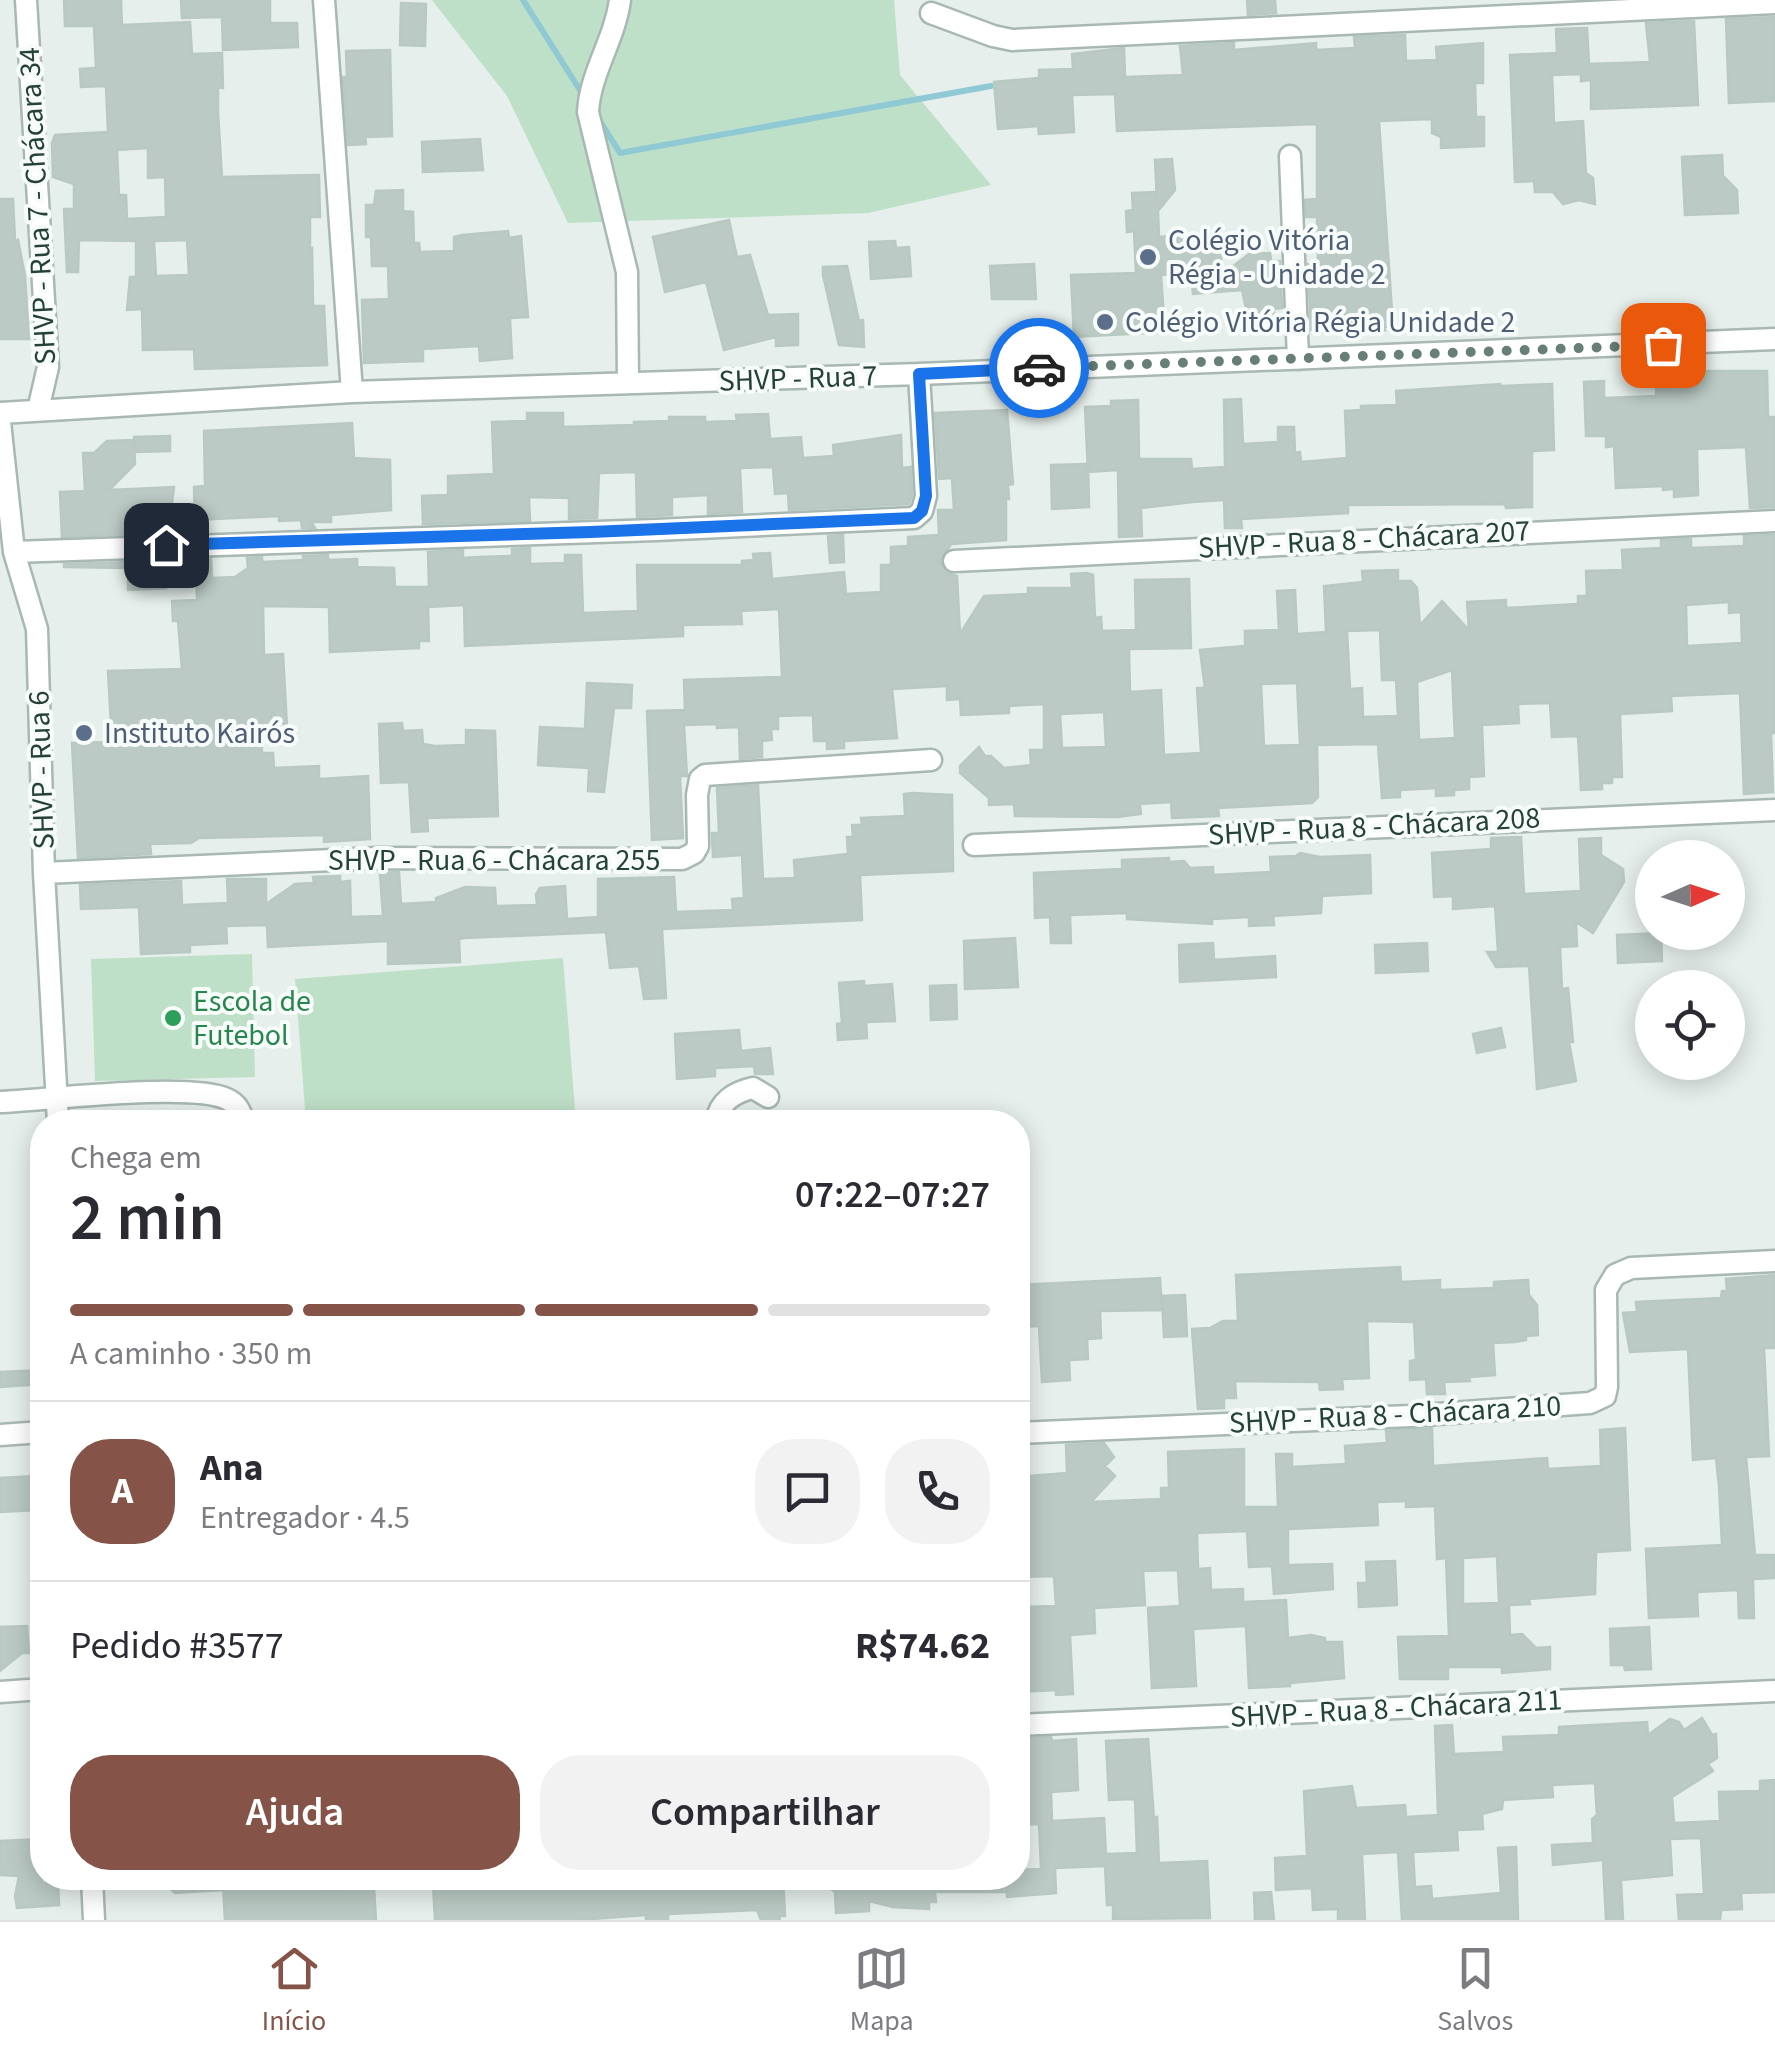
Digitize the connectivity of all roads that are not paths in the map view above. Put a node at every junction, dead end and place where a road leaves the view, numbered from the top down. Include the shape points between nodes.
1 (26, 0) edge
2 (324, 0) edge
3 (620, 0) edge
4 (1775, 3) edge
5 (931, 13) dead end
6 (1290, 156) dead end
7 (1775, 339) edge
8 (1298, 359) junction
9 (919, 374) junction
10 (628, 383) junction
11 (352, 392) junction
12 (38, 410) junction
13 (0, 413) edge
14 (0, 422) edge
15 (1775, 521) edge
16 (14, 552) junction
17 (954, 561) dead end
18 (931, 760) dead end
19 (1775, 810) edge
20 (974, 845) dead end
21 (44, 872) junction
22 (768, 1097) dead end
23 (57, 1099) junction
24 (0, 1102) edge
25 (57, 1110) edge
26 (240, 1110) edge
27 (720, 1110) edge
28 (1775, 1261) edge
29 (1030, 1432) edge
30 (30, 1433) edge
31 (0, 1434) edge
32 (30, 1691) edge
33 (1775, 1691) edge
34 (0, 1692) edge
35 (1030, 1724) edge
36 (93, 1890) edge
37 (94, 1920) edge

1 - 12 street, SHVP - Rua 7 - Chácara 34 via 48,366
2 - 11 street
3 - 10 street via 588,112 627,272
4 - 5 street via 1012,40
6 - 8 street
7 - 8 street, SHVP - Rua 7
8 - 9 street, SHVP - Rua 7
9 - 10 street, SHVP - Rua 7
9 - 16 street via 926,496 914,518
10 - 11 street, SHVP - Rua 7
11 - 12 street, SHVP - Rua 7
12 - 13 street, SHVP - Rua 7
14 - 16 street, SHVP - Rua 6
15 - 17 street, SHVP - Rua 8 - Chácara 207
16 - 21 street, SHVP - Rua 6 via 36,629
18 - 21 street, SHVP - Rua 6 - Chácara 255 via 705,776 698,785 698,846 682,858 378,858
19 - 20 street, SHVP - Rua 8 - Chácara 208
21 - 23 street, SHVP - Rua 6
22 - 27 street via 753,1088 734,1094
23 - 24 street
23 - 25 street, SHVP - Rua 6
23 - 26 street via 196,1092 216,1094
28 - 29 street, SHVP - Rua 8 - Chácara 210 via 1631,1268 1615,1275 1606,1290 1607,1388 1590,1403
30 - 31 street
32 - 34 street
33 - 35 street, SHVP - Rua 8 - Chácara 211
36 - 37 street

